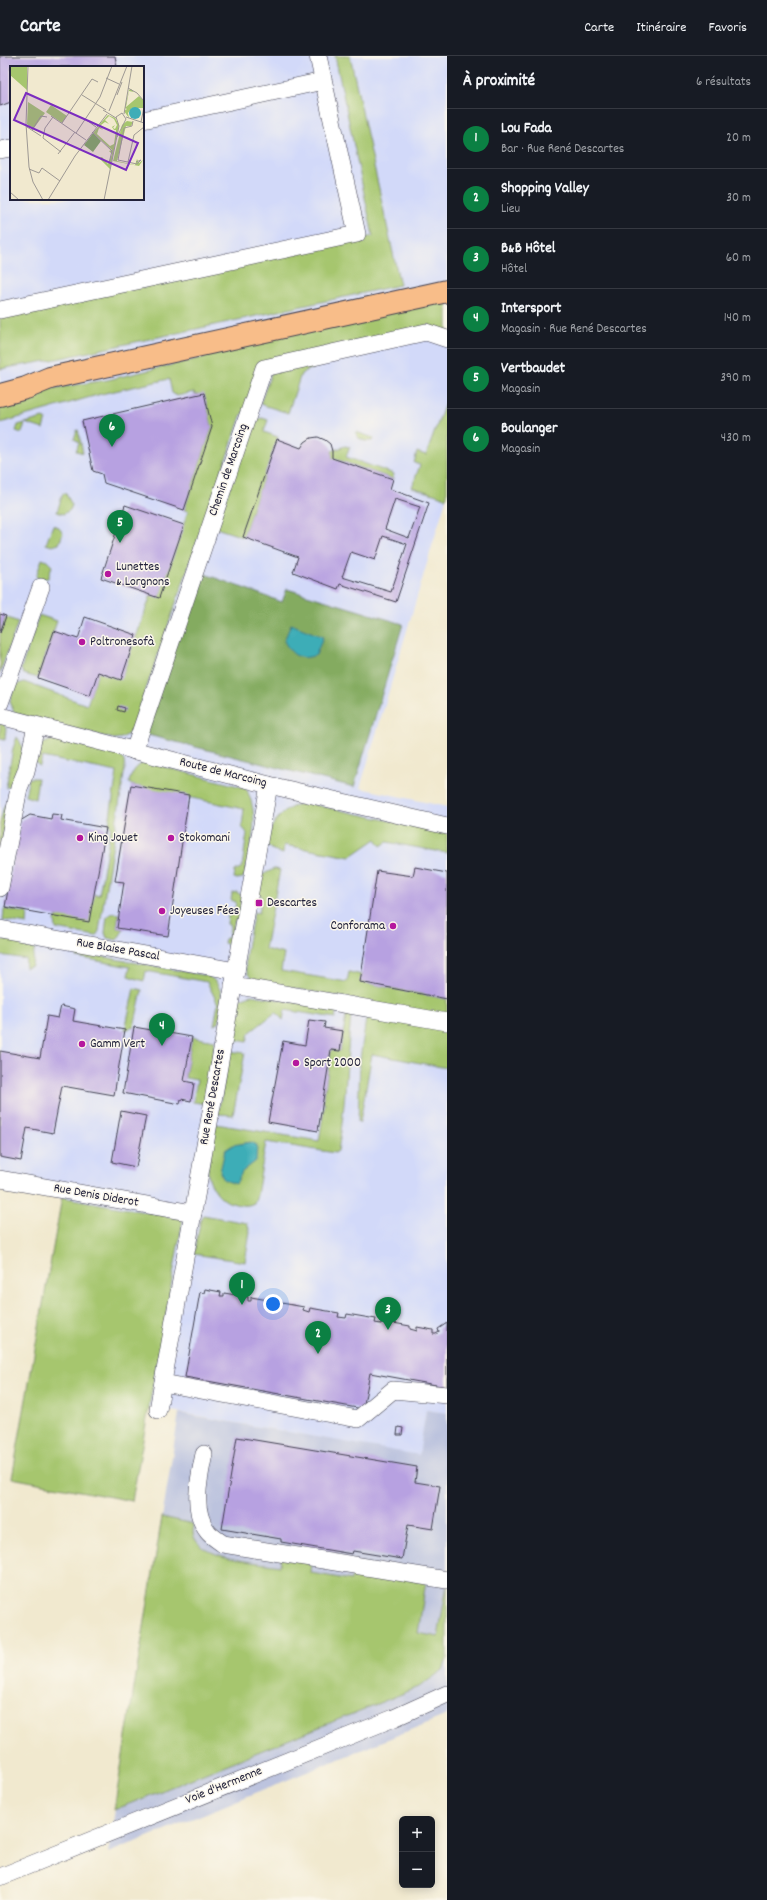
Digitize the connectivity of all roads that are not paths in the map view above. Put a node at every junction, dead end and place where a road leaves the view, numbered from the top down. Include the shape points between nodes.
1 (318, 56) edge
2 (323, 81) junction
3 (144, 120) edge
4 (10, 148) edge
5 (0, 150) edge
6 (447, 291) edge
7 (0, 310) edge
8 (447, 339) edge
9 (50, 378) junction
10 (0, 383) edge
11 (0, 395) edge
12 (41, 587) dead end
13 (0, 702) edge
14 (0, 716) edge
15 (36, 726) junction
16 (134, 750) junction
17 (269, 785) junction
18 (447, 826) edge
19 (0, 888) edge
20 (0, 929) edge
21 (235, 978) junction
22 (447, 1022) edge
23 (0, 1179) edge
24 (193, 1213) junction
25 (163, 1383) junction
26 (447, 1395) edge
27 (158, 1410) dead end
28 (204, 1454) dead end
29 (447, 1580) edge
30 (447, 1694) edge
31 (0, 1877) edge

1 - 2 street
2 - 3 street
2 - 7 street via 356,234
4 - 5 street
6 - 9 main road
8 - 16 street, Chemin de Marcoing via 426,332 264,368
9 - 10 main road
9 - 11 main road
12 - 13 street
14 - 15 street, Route de Marcoing
15 - 16 street, Route de Marcoing
15 - 19 street via 26,771 19,788
16 - 17 street, Route de Marcoing
17 - 18 street, Route de Marcoing
17 - 21 street, Rue René Descartes
20 - 21 street, Rue Blaise Pascal
21 - 22 street, Rue Blaise Pascal
21 - 24 street, Rue René Descartes
23 - 24 street, Rue Denis Diderot
24 - 25 street, Rue René Descartes
25 - 26 street via 358,1420 393,1390
25 - 27 street, Rue René Descartes
28 - 29 street via 198,1485 199,1512 208,1533 223,1544
30 - 31 street, Voie d'Hermenne

